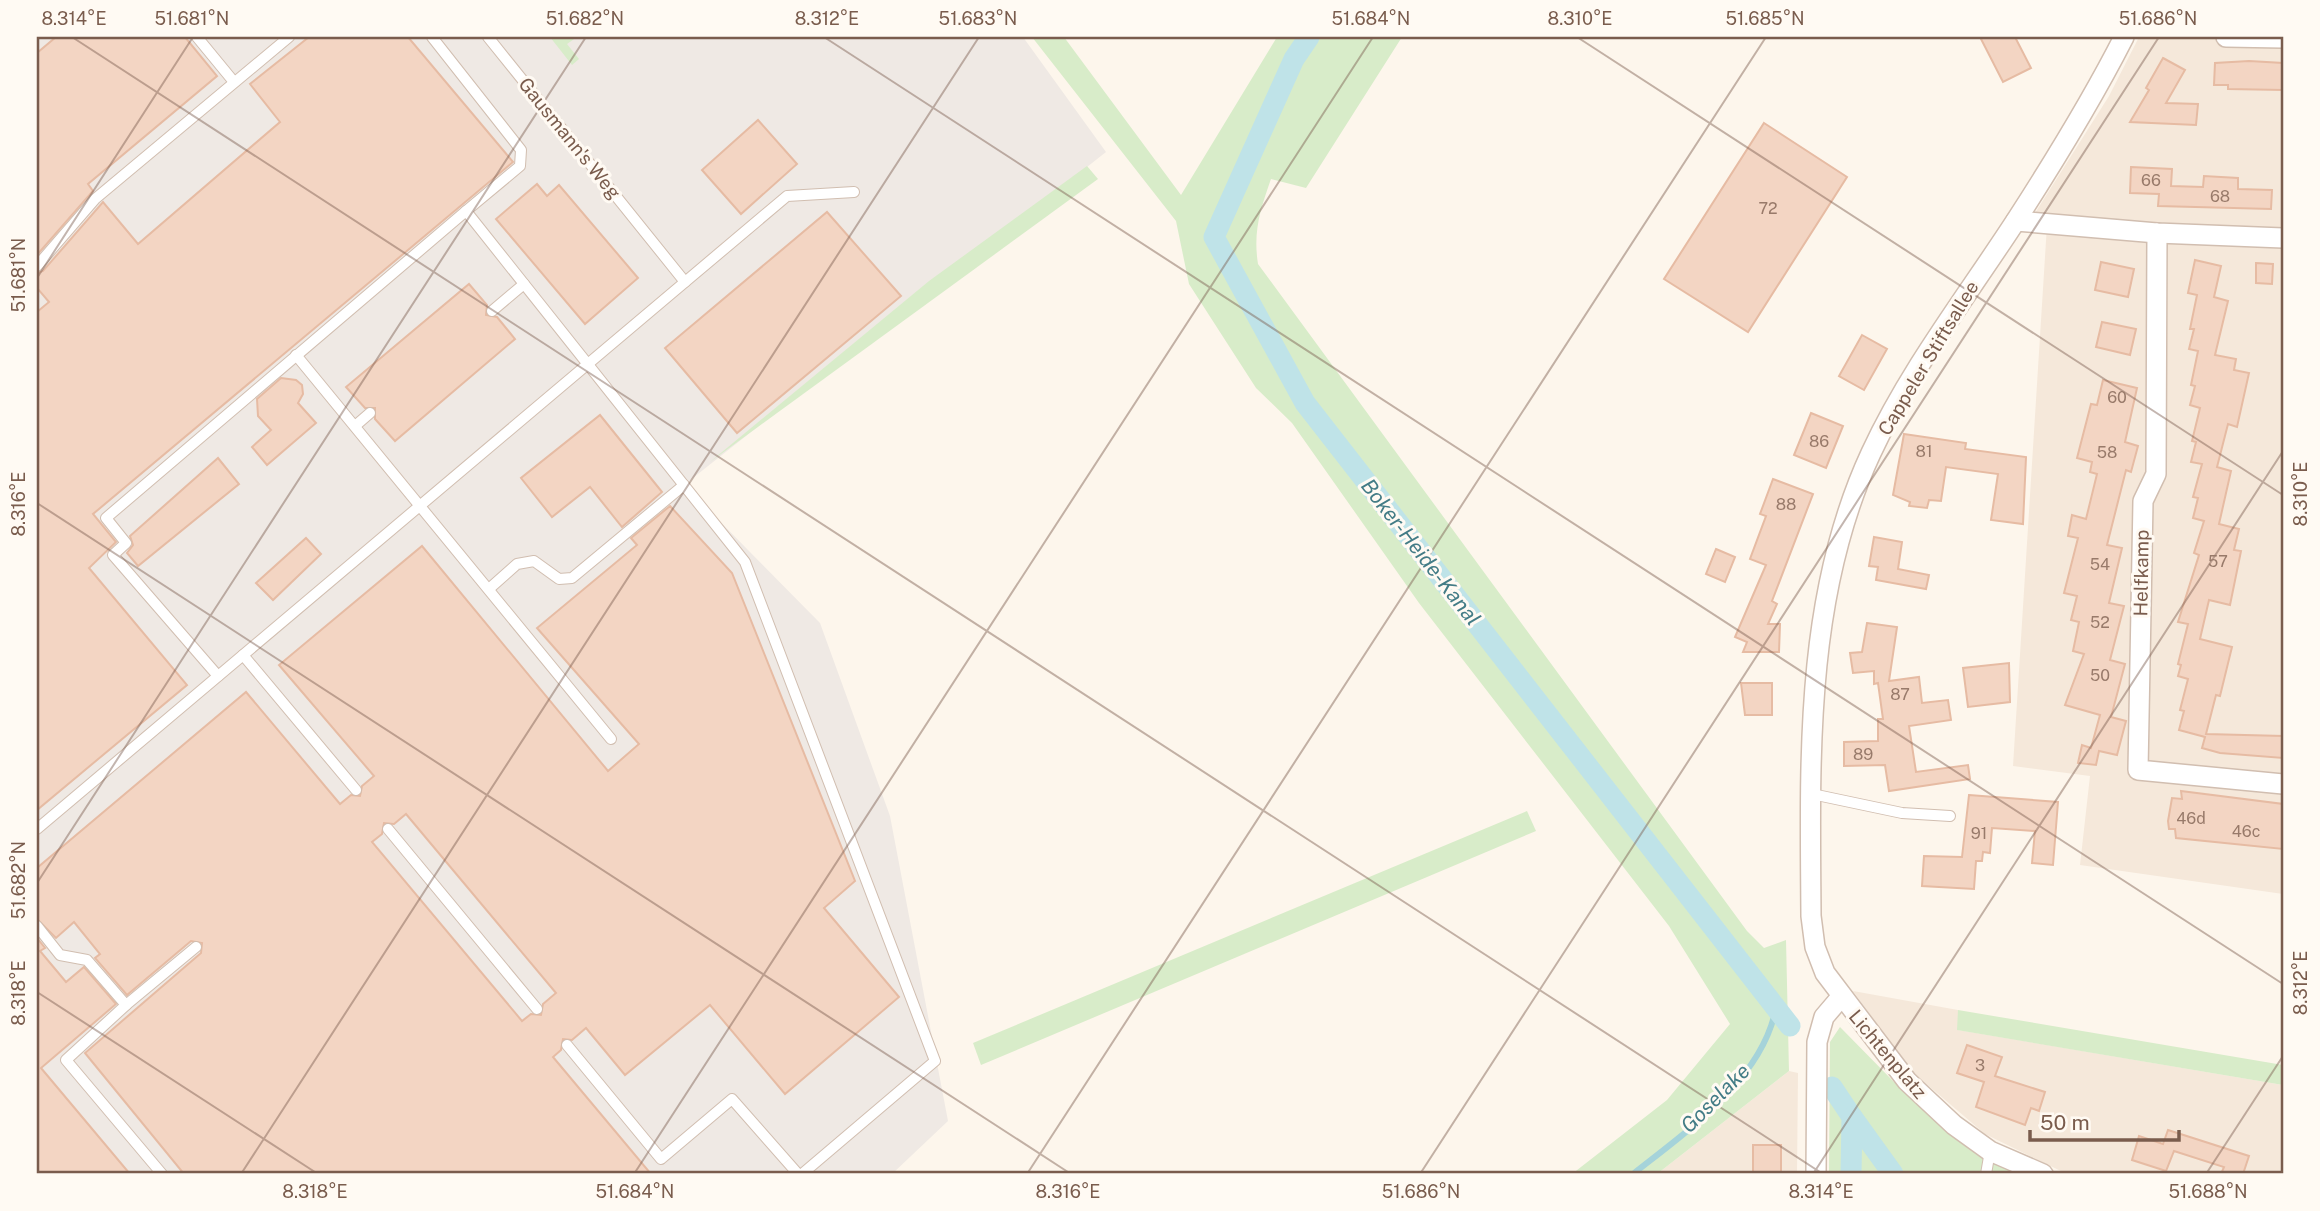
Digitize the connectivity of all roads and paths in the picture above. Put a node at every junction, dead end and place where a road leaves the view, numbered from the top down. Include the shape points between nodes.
1 (197, 37) edge
2 (288, 37) edge
3 (432, 37) edge
4 (488, 37) edge
5 (2124, 37) edge
6 (2226, 37) edge
7 (2283, 38) edge
8 (234, 82) junction
9 (855, 192) dead end
10 (466, 212) junction
11 (2016, 221) junction
12 (2157, 233) junction
13 (2283, 238) edge
14 (37, 266) edge
15 (685, 282) junction
16 (524, 284) junction
17 (492, 311) dead end
18 (296, 355) junction
19 (587, 363) junction
20 (370, 413) dead end
21 (355, 426) junction
22 (684, 485) junction
23 (421, 504) junction
24 (489, 588) junction
25 (243, 655) junction
26 (218, 676) junction
27 (611, 739) dead end
28 (2283, 784) edge
29 (356, 790) dead end
30 (1811, 794) junction
31 (1950, 816) dead end
32 (37, 829) edge
33 (388, 829) dead end
34 (37, 926) edge
35 (195, 947) dead end
36 (1841, 997) junction
37 (126, 1005) junction
38 (537, 1009) dead end
39 (567, 1045) dead end
40 (1990, 1151) junction
41 (162, 1174) edge
42 (800, 1174) edge
43 (1816, 1174) edge
44 (1986, 1174) edge
45 (2043, 1174) edge

1 - 8 lane
2 - 8 lane
3 - 10 lane via 521,150 520,166
4 - 15 lane, Gausmann's Weg
5 - 11 street, Cappeler Stiftsallee via 2097,90
6 - 7 street
8 - 14 lane via 95,199
9 - 15 lane via 787,196
10 - 16 lane
10 - 18 lane
11 - 12 street
11 - 30 street, Cappeler Stiftsallee via 1906,386 1870,454 1824,604 1815,666
12 - 13 street
12 - 28 street, Helfkamp via 2156,474 2143,501 2138,770
15 - 19 lane
16 - 17 lane
16 - 19 lane
18 - 21 lane
18 - 26 lane via 106,518 126,543 113,555
19 - 22 lane
19 - 23 lane
20 - 21 lane
21 - 23 lane
22 - 24 lane via 572,578 559,579 534,561 517,564
22 - 42 lane via 745,562 935,1061
23 - 24 lane
23 - 25 lane
24 - 27 lane
25 - 26 lane
25 - 29 lane
26 - 32 lane
30 - 31 lane via 1902,813
30 - 36 street, Cappeler Stiftsallee via 1815,947
33 - 38 lane
34 - 37 lane via 60,955 87,960
35 - 37 lane
36 - 40 street, Lichtenplatz via 1907,1082
36 - 43 street via 1824,1017 1817,1042
37 - 41 lane via 66,1060
39 - 42 lane via 661,1159 732,1099
40 - 44 lane
40 - 45 street, Lichtenplatz

